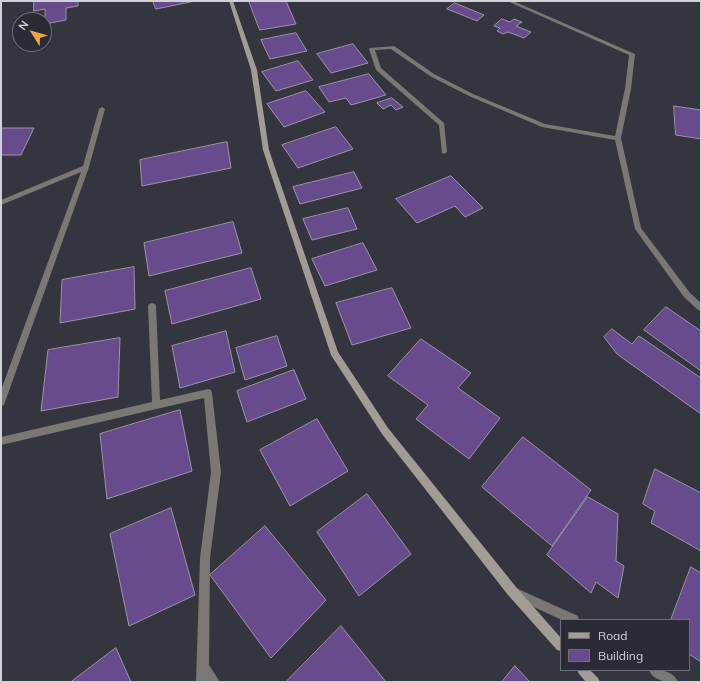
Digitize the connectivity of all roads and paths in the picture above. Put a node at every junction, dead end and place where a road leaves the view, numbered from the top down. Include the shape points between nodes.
1 (231, 1) edge
2 (509, 1) edge
3 (102, 109) dead end
4 (618, 138) junction
5 (444, 152) dead end
6 (86, 167) junction
7 (1, 203) edge
8 (152, 306) dead end
9 (701, 308) edge
10 (1, 402) edge
11 (156, 405) junction
12 (1, 441) edge
13 (512, 591) junction
14 (572, 619) edge
15 (560, 645) edge
16 (203, 666) junction
17 (584, 671) edge
18 (656, 671) edge
19 (202, 682) edge
20 (214, 682) edge
21 (594, 682) edge
22 (672, 682) edge

1 - 13 main road via 254,70 266,150 334,353 385,431
2 - 4 street via 632,54
3 - 6 street
4 - 5 street via 544,126 458,89 432,75 392,47 372,49 378,69 442,124
4 - 9 street via 638,229 687,295
6 - 7 street
6 - 10 street
8 - 11 street
11 - 12 street
11 - 16 street via 208,393 216,472 205,558
13 - 14 street
13 - 15 main road
16 - 19 street
16 - 20 street
17 - 21 main road
18 - 22 street

